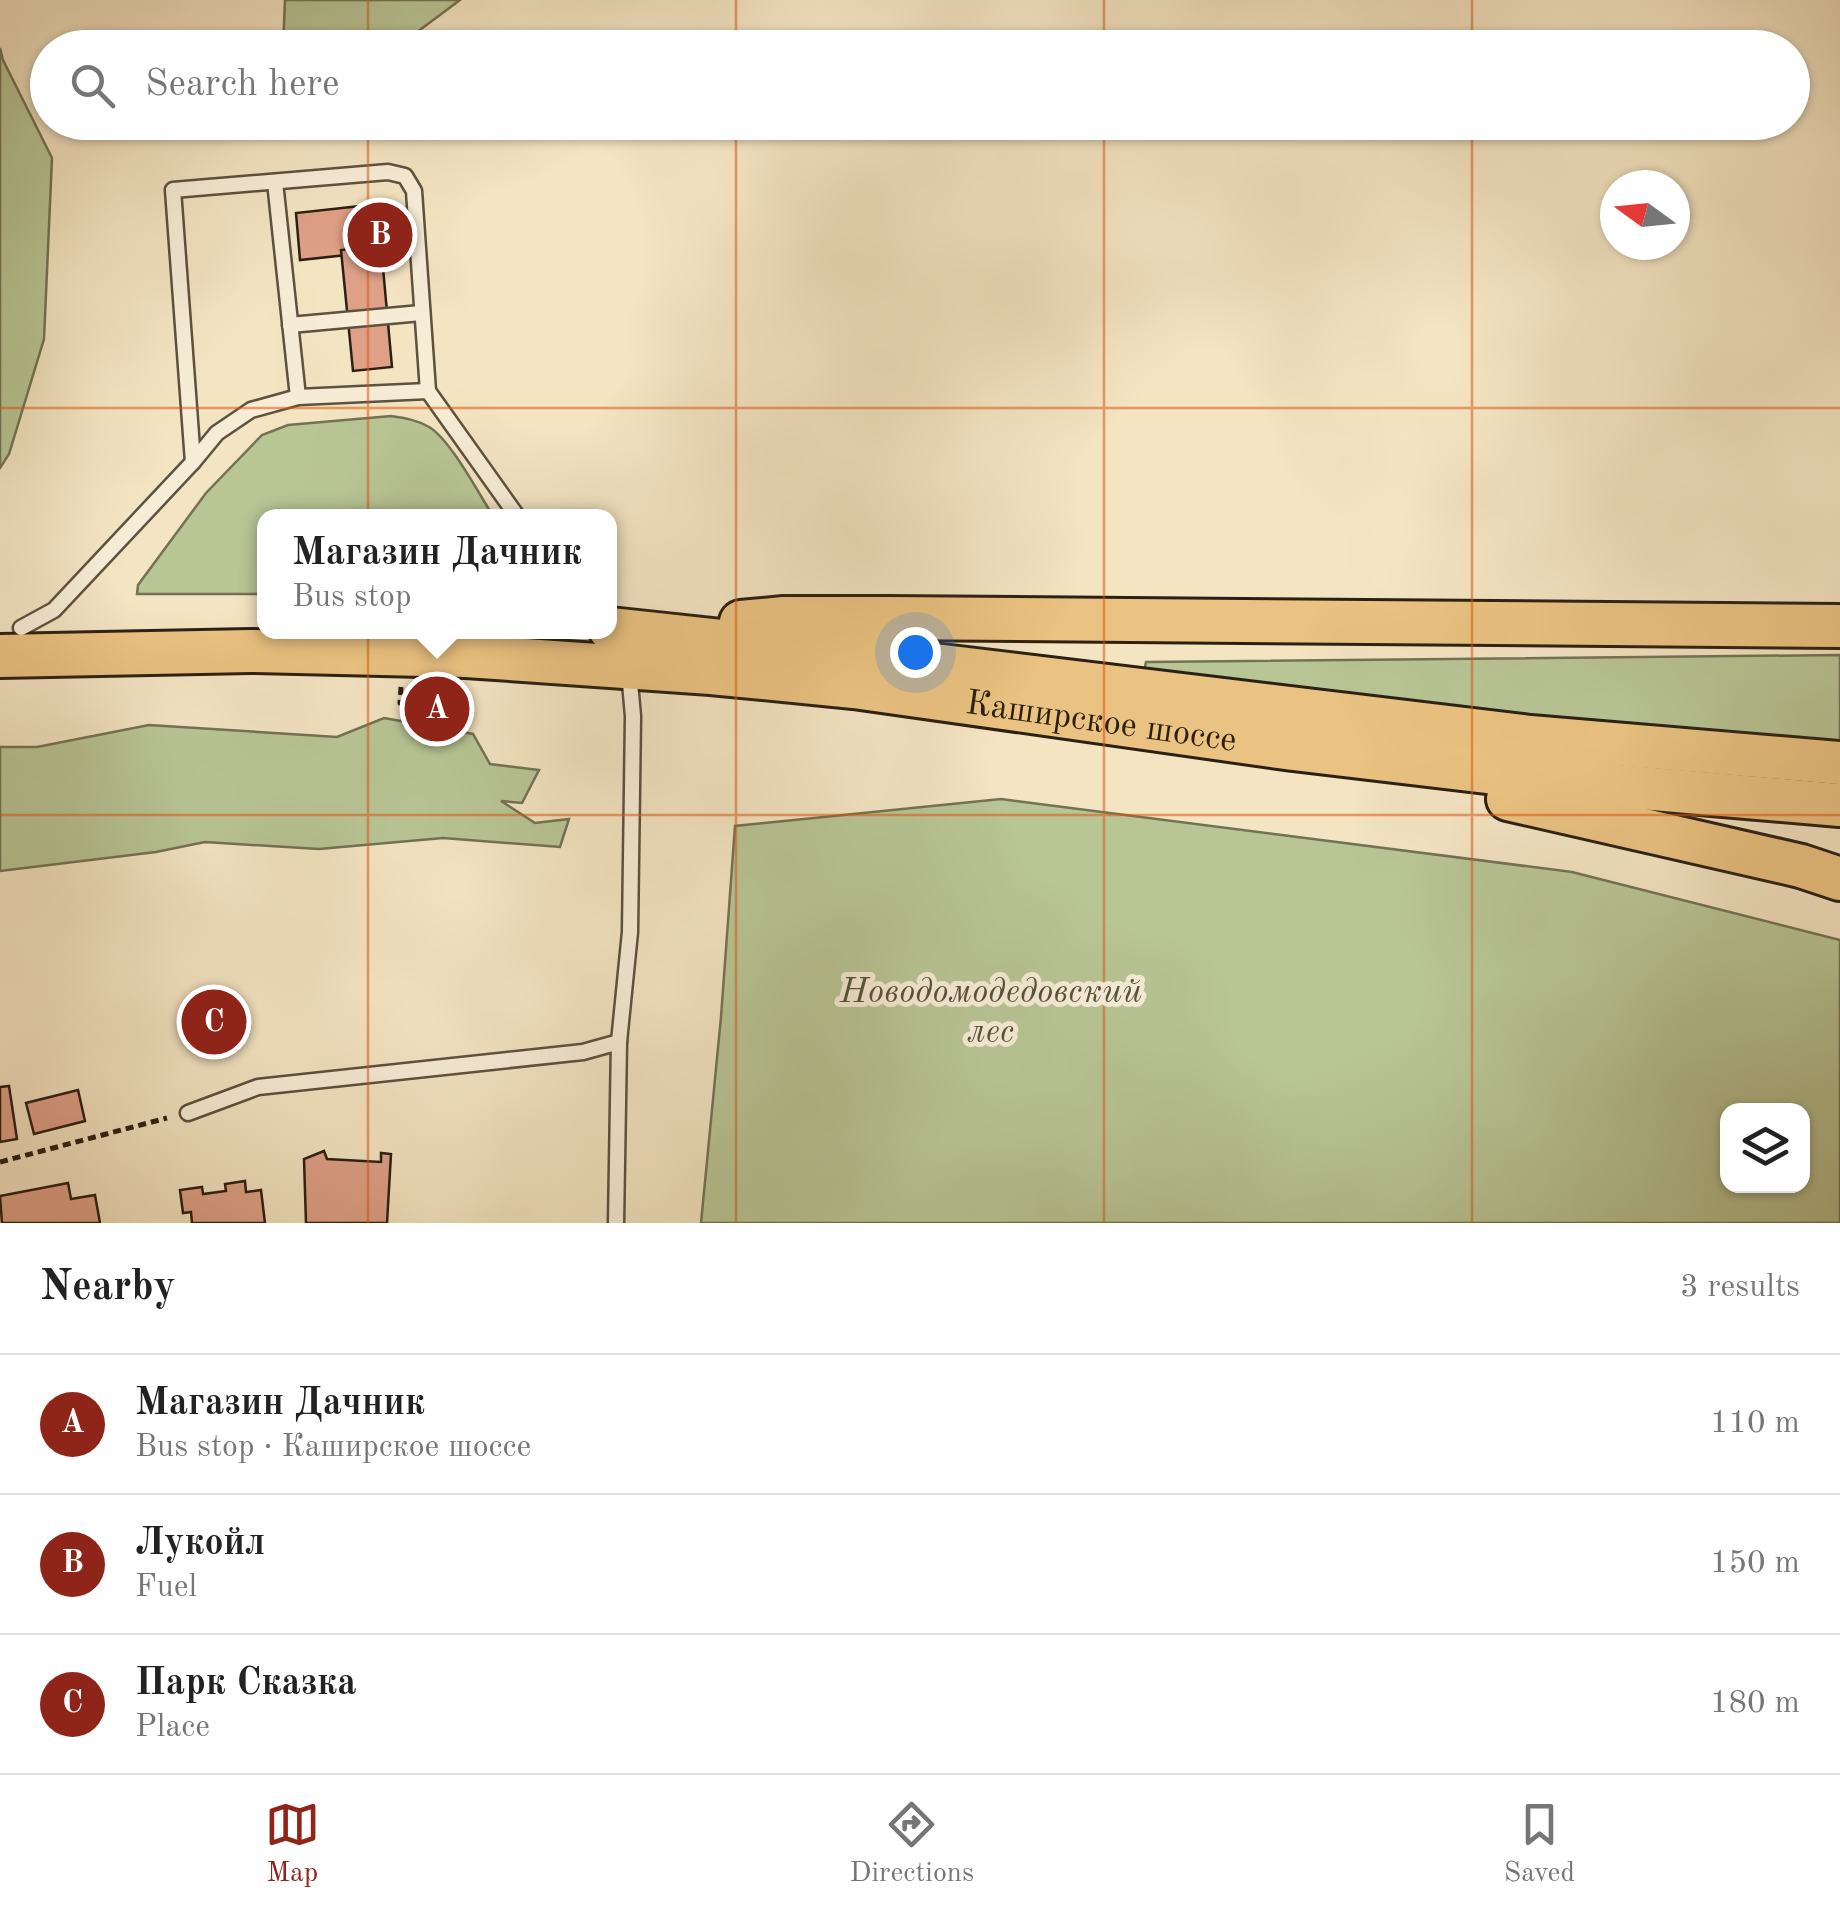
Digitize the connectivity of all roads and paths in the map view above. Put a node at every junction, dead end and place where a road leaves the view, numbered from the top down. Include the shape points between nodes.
1 (275, 182) junction
2 (421, 314) junction
3 (290, 325) junction
4 (428, 391) junction
5 (298, 398) junction
6 (193, 462) junction
7 (512, 509) edge
8 (257, 625) edge
9 (1840, 626) edge
10 (620, 635) edge
11 (7, 638) edge
12 (591, 639) edge
13 (1293, 749) junction
14 (1840, 763) edge
15 (1840, 805) edge
16 (1840, 879) edge
17 (618, 1042) junction
18 (188, 1113) joint
19 (0, 1162) edge
20 (617, 1207) junction
21 (600, 1223) edge
22 (616, 1223) edge

1 - 2 lane via 405,176 414,192
1 - 3 lane
1 - 6 lane via 173,190
2 - 3 lane
2 - 4 lane
3 - 5 lane
4 - 5 lane
4 - 7 lane
5 - 6 lane via 251,410 217,433
6 - 11 lane via 54,610
8 - 11 main road
9 - 10 main road via 784,618
10 - 13 main road, Каширское шоссе via 854,688
10 - 14 main road, Каширское шоссе via 1530,737
10 - 17 lane via 633,716 630,932
11 - 12 main road, Каширское шоссе via 466,656
13 - 15 main road, Каширское шоссе
13 - 16 main road
17 - 18 lane via 583,1052 258,1087
17 - 20 lane
18 - 19 path
20 - 21 lane
20 - 22 lane

